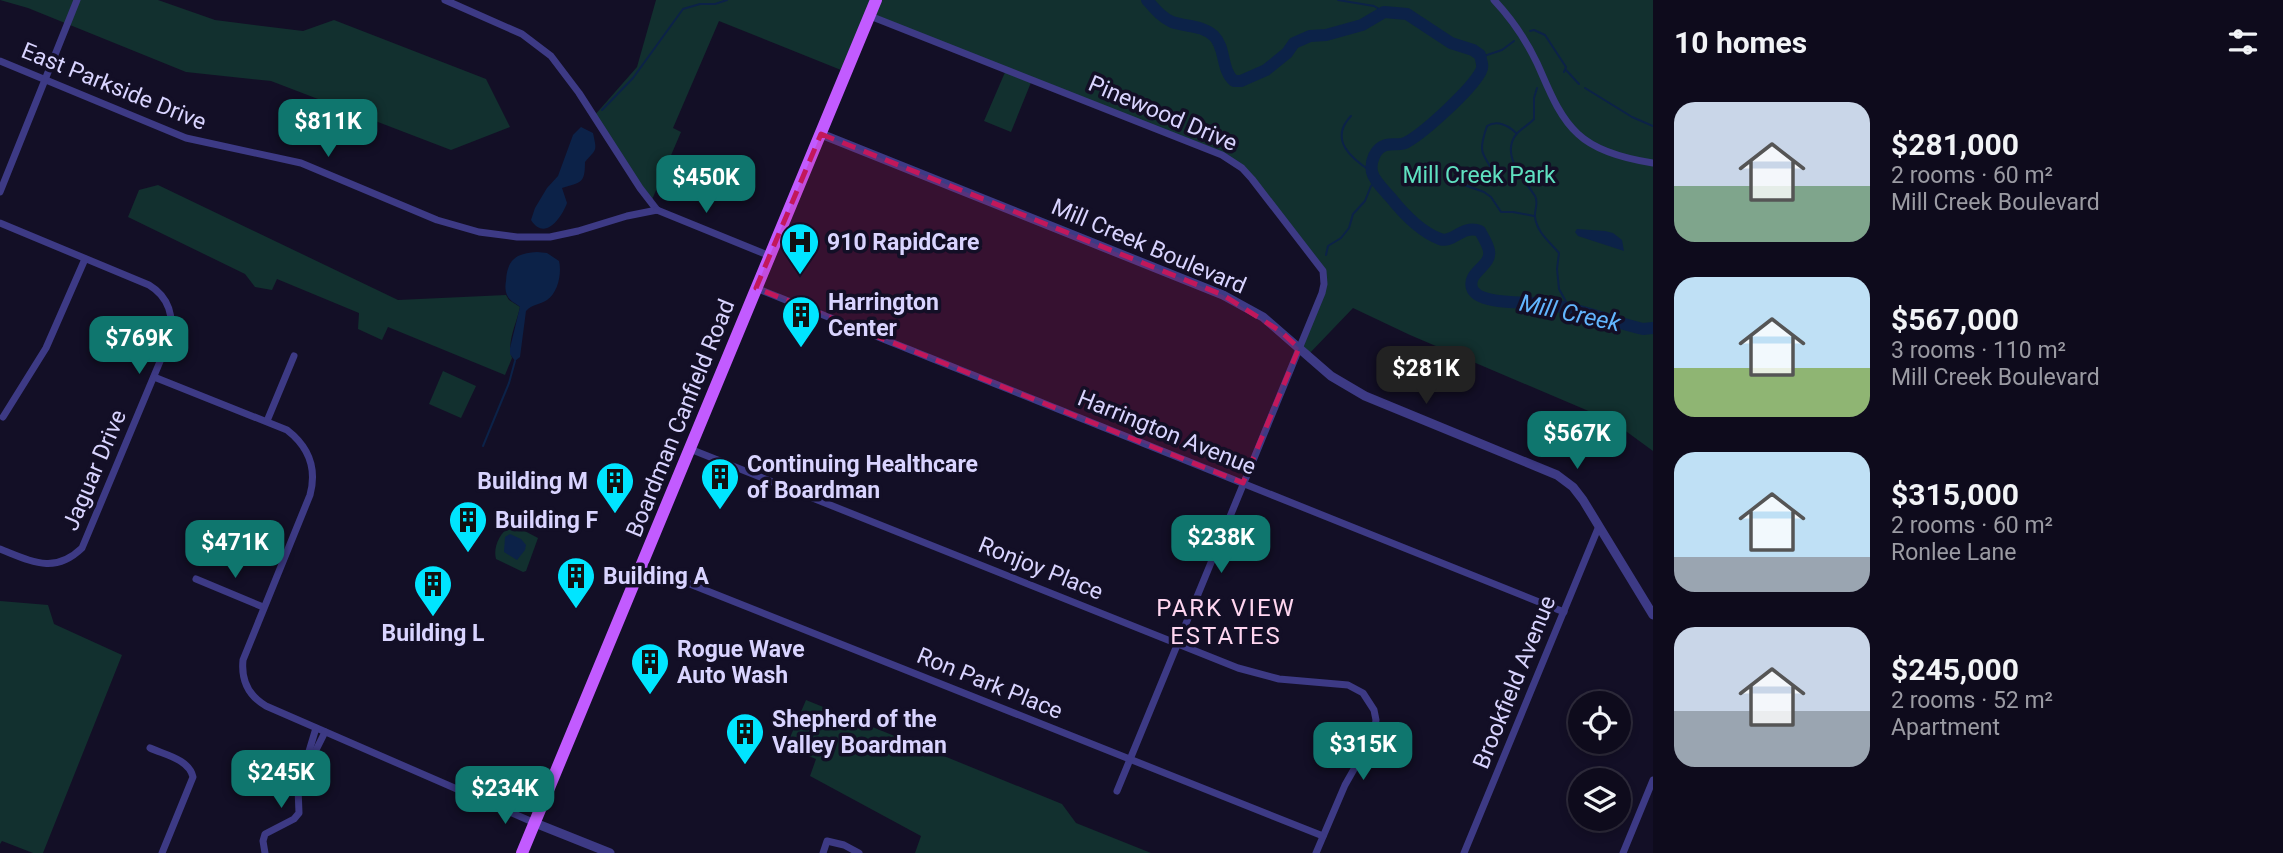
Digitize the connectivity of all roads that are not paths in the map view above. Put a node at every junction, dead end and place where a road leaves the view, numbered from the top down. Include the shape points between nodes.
1 (77, 0) edge
2 (445, 0) edge
3 (876, 0) edge
4 (1494, 0) edge
5 (870, 16) junction
6 (0, 61) edge
7 (44, 79) junction
8 (821, 134) junction
9 (1653, 163) edge
10 (0, 192) edge
11 (657, 210) junction
12 (0, 223) edge
13 (769, 256) junction
14 (85, 258) junction
15 (757, 288) junction
16 (1299, 348) junction
17 (294, 356) dead end
18 (154, 377) junction
19 (4, 417) dead end
20 (267, 421) junction
21 (690, 449) junction
22 (1243, 483) junction
23 (1599, 526) junction
24 (0, 549) edge
25 (642, 565) junction
26 (196, 579) dead end
27 (263, 607) junction
28 (1564, 612) junction
29 (1653, 615) edge
30 (1177, 644) junction
31 (316, 728) junction
32 (325, 732) junction
33 (150, 748) dead end
34 (308, 757) junction
35 (1130, 759) junction
36 (1653, 780) edge
37 (1117, 791) dead end
38 (535, 823) junction
39 (1323, 836) junction
40 (162, 853) edge
41 (265, 853) edge
42 (523, 853) edge
43 (610, 853) edge
44 (823, 853) edge
45 (859, 853) edge
46 (1316, 853) edge
47 (1464, 853) edge
48 (1623, 853) edge

1 - 7 street
2 - 11 street via 522,34 551,56
3 - 5 main road, Boardman Canfield Road
4 - 9 street via 1525,40 1570,126 1598,148
5 - 8 main road, Boardman Canfield Road
5 - 16 street, Pinewood Drive via 1232,160 1323,271 1322,293
6 - 7 street, East Parkside Drive
7 - 10 street
7 - 11 street, East Parkside Drive via 186,138 302,163 438,220 479,232 550,237
8 - 13 main road, Boardman Canfield Road
8 - 16 street, Mill Creek Boulevard via 1223,295 1262,317
11 - 13 street
12 - 14 street, Jaguar Drive
13 - 15 main road, Boardman Canfield Road
14 - 18 street, Jaguar Drive via 149,285 166,301 172,332
14 - 19 street via 46,348
15 - 21 main road, Boardman Canfield Road
15 - 22 street, Harrington Avenue
16 - 22 street, Pinewood Drive
16 - 23 street, Mill Creek Boulevard via 1331,376 1365,396 1557,475 1578,493
17 - 20 street
18 - 20 street
18 - 24 street, Jaguar Drive via 82,548 65,561 49,564
20 - 27 street via 301,442 313,478
21 - 25 main road, Boardman Canfield Road
21 - 30 street, Ronjoy Place
22 - 28 street, Harrington Avenue
22 - 30 street, Pinewood Drive
23 - 28 street, Brookfield Avenue
23 - 29 street, Mill Creek Boulevard
25 - 35 street, Ron Park Place
25 - 38 main road, Boardman Canfield Road
26 - 27 street
27 - 31 street via 243,660 246,685 262,704
28 - 47 street, Brookfield Avenue
30 - 35 street, Pinewood Drive
30 - 39 street, Ronjoy Place via 1264,676 1348,685 1363,693 1374,710 1374,734
31 - 32 street
31 - 34 street
32 - 34 street
32 - 38 street
33 - 40 street via 184,763 192,772
34 - 41 street via 298,789 299,813 265,834
35 - 37 street, Pinewood Drive
35 - 39 street, Ron Park Place
36 - 48 street
38 - 42 main road, Boardman Canfield Road
38 - 43 street
39 - 46 street
44 - 45 street via 827,841

